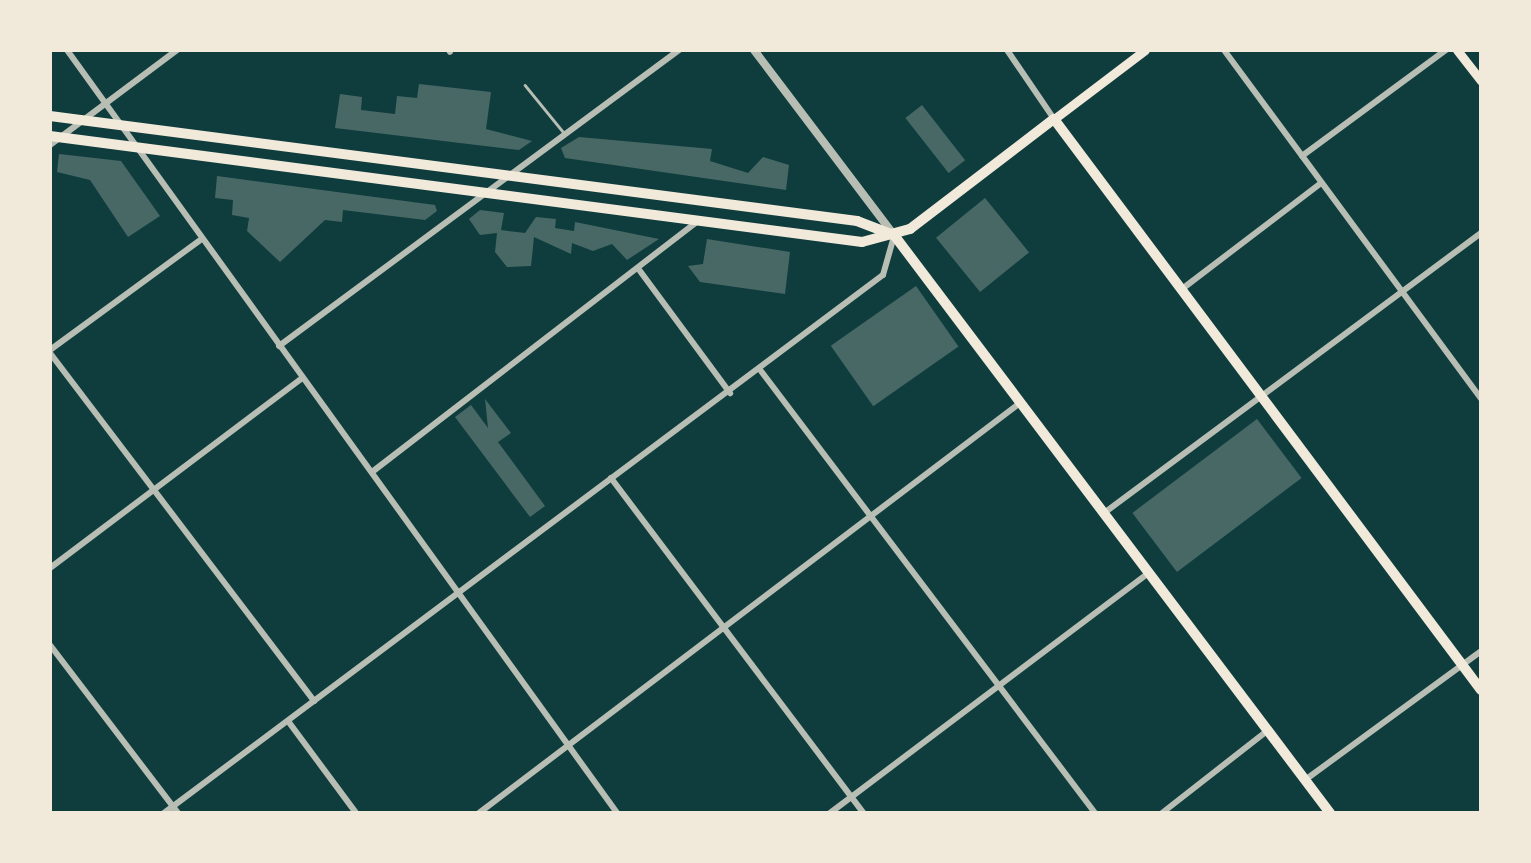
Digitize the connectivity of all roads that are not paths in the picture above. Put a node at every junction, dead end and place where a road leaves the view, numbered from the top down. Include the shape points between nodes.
1 (67, 50) edge
2 (177, 50) edge
3 (679, 50) edge
4 (754, 50) edge
5 (1007, 50) edge
6 (1145, 50) edge
7 (1224, 50) edge
8 (1446, 50) edge
9 (1458, 50) edge
10 (1480, 77) edge
11 (525, 85) dead end
12 (107, 103) junction
13 (50, 116) edge
14 (1054, 118) junction
15 (82, 120) junction
16 (120, 126) junction
17 (566, 135) junction
18 (53, 139) edge
19 (133, 146) junction
20 (1302, 156) junction
21 (509, 177) junction
22 (1320, 184) junction
23 (482, 194) junction
24 (697, 222) junction
25 (1481, 234) edge
26 (894, 235) junction
27 (199, 241) junction
28 (640, 271) junction
29 (1179, 290) junction
30 (1402, 293) junction
31 (279, 346) junction
32 (50, 352) edge
33 (760, 371) junction
34 (301, 379) junction
35 (730, 392) junction
36 (1262, 399) junction
37 (1481, 399) edge
38 (1020, 403) junction
39 (372, 472) junction
40 (611, 478) junction
41 (158, 488) junction
42 (1104, 513) junction
43 (872, 514) junction
44 (50, 568) edge
45 (1148, 573) junction
46 (458, 593) junction
47 (725, 629) junction
48 (50, 645) edge
49 (1481, 650) edge
50 (1462, 665) junction
51 (1000, 688) junction
52 (1481, 690) edge
53 (314, 701) junction
54 (288, 721) junction
55 (1268, 730) junction
56 (570, 744) junction
57 (1305, 780) junction
58 (851, 797) junction
59 (176, 810) edge
60 (164, 813) edge
61 (356, 813) edge
62 (478, 813) edge
63 (616, 813) edge
64 (830, 813) edge
65 (864, 813) edge
66 (1095, 813) edge
67 (1162, 813) edge
68 (1330, 813) edge

1 - 12 street
2 - 12 street
3 - 17 street
4 - 26 street
5 - 14 street
6 - 14 main road
7 - 20 street
8 - 20 street
9 - 10 main road
11 - 17 lane
12 - 15 street
12 - 16 street
13 - 15 main road
14 - 26 main road
14 - 29 main road
15 - 16 main road
15 - 18 street
16 - 19 street
16 - 21 main road
17 - 21 street
18 - 19 main road
19 - 23 main road
19 - 27 street
20 - 22 street
21 - 23 street
21 - 26 main road via 857,221
22 - 29 street
22 - 30 street
23 - 24 main road
23 - 31 street
24 - 26 main road via 862,242
24 - 28 street
25 - 30 street
26 - 33 street via 883,275
26 - 38 main road
27 - 31 street
27 - 32 street
28 - 35 street
28 - 39 street
29 - 36 main road
30 - 36 street
30 - 37 street
31 - 34 street
32 - 41 street
33 - 35 street
33 - 43 street
34 - 39 street
34 - 41 street
35 - 40 street
36 - 42 street
36 - 50 main road
38 - 42 main road
38 - 43 street
39 - 46 street
40 - 46 street
40 - 47 street
41 - 44 street
41 - 53 street
42 - 45 main road
43 - 47 street
43 - 51 street
45 - 51 street
45 - 55 main road
46 - 53 street
46 - 56 street
47 - 56 street
47 - 58 street
48 - 59 street
49 - 50 street
50 - 52 main road
50 - 57 street
51 - 58 street
51 - 66 street
53 - 54 street
54 - 59 street
54 - 61 street
55 - 57 main road
55 - 67 street
56 - 62 street
56 - 63 street
57 - 68 main road
58 - 64 street
58 - 65 street
59 - 60 street

